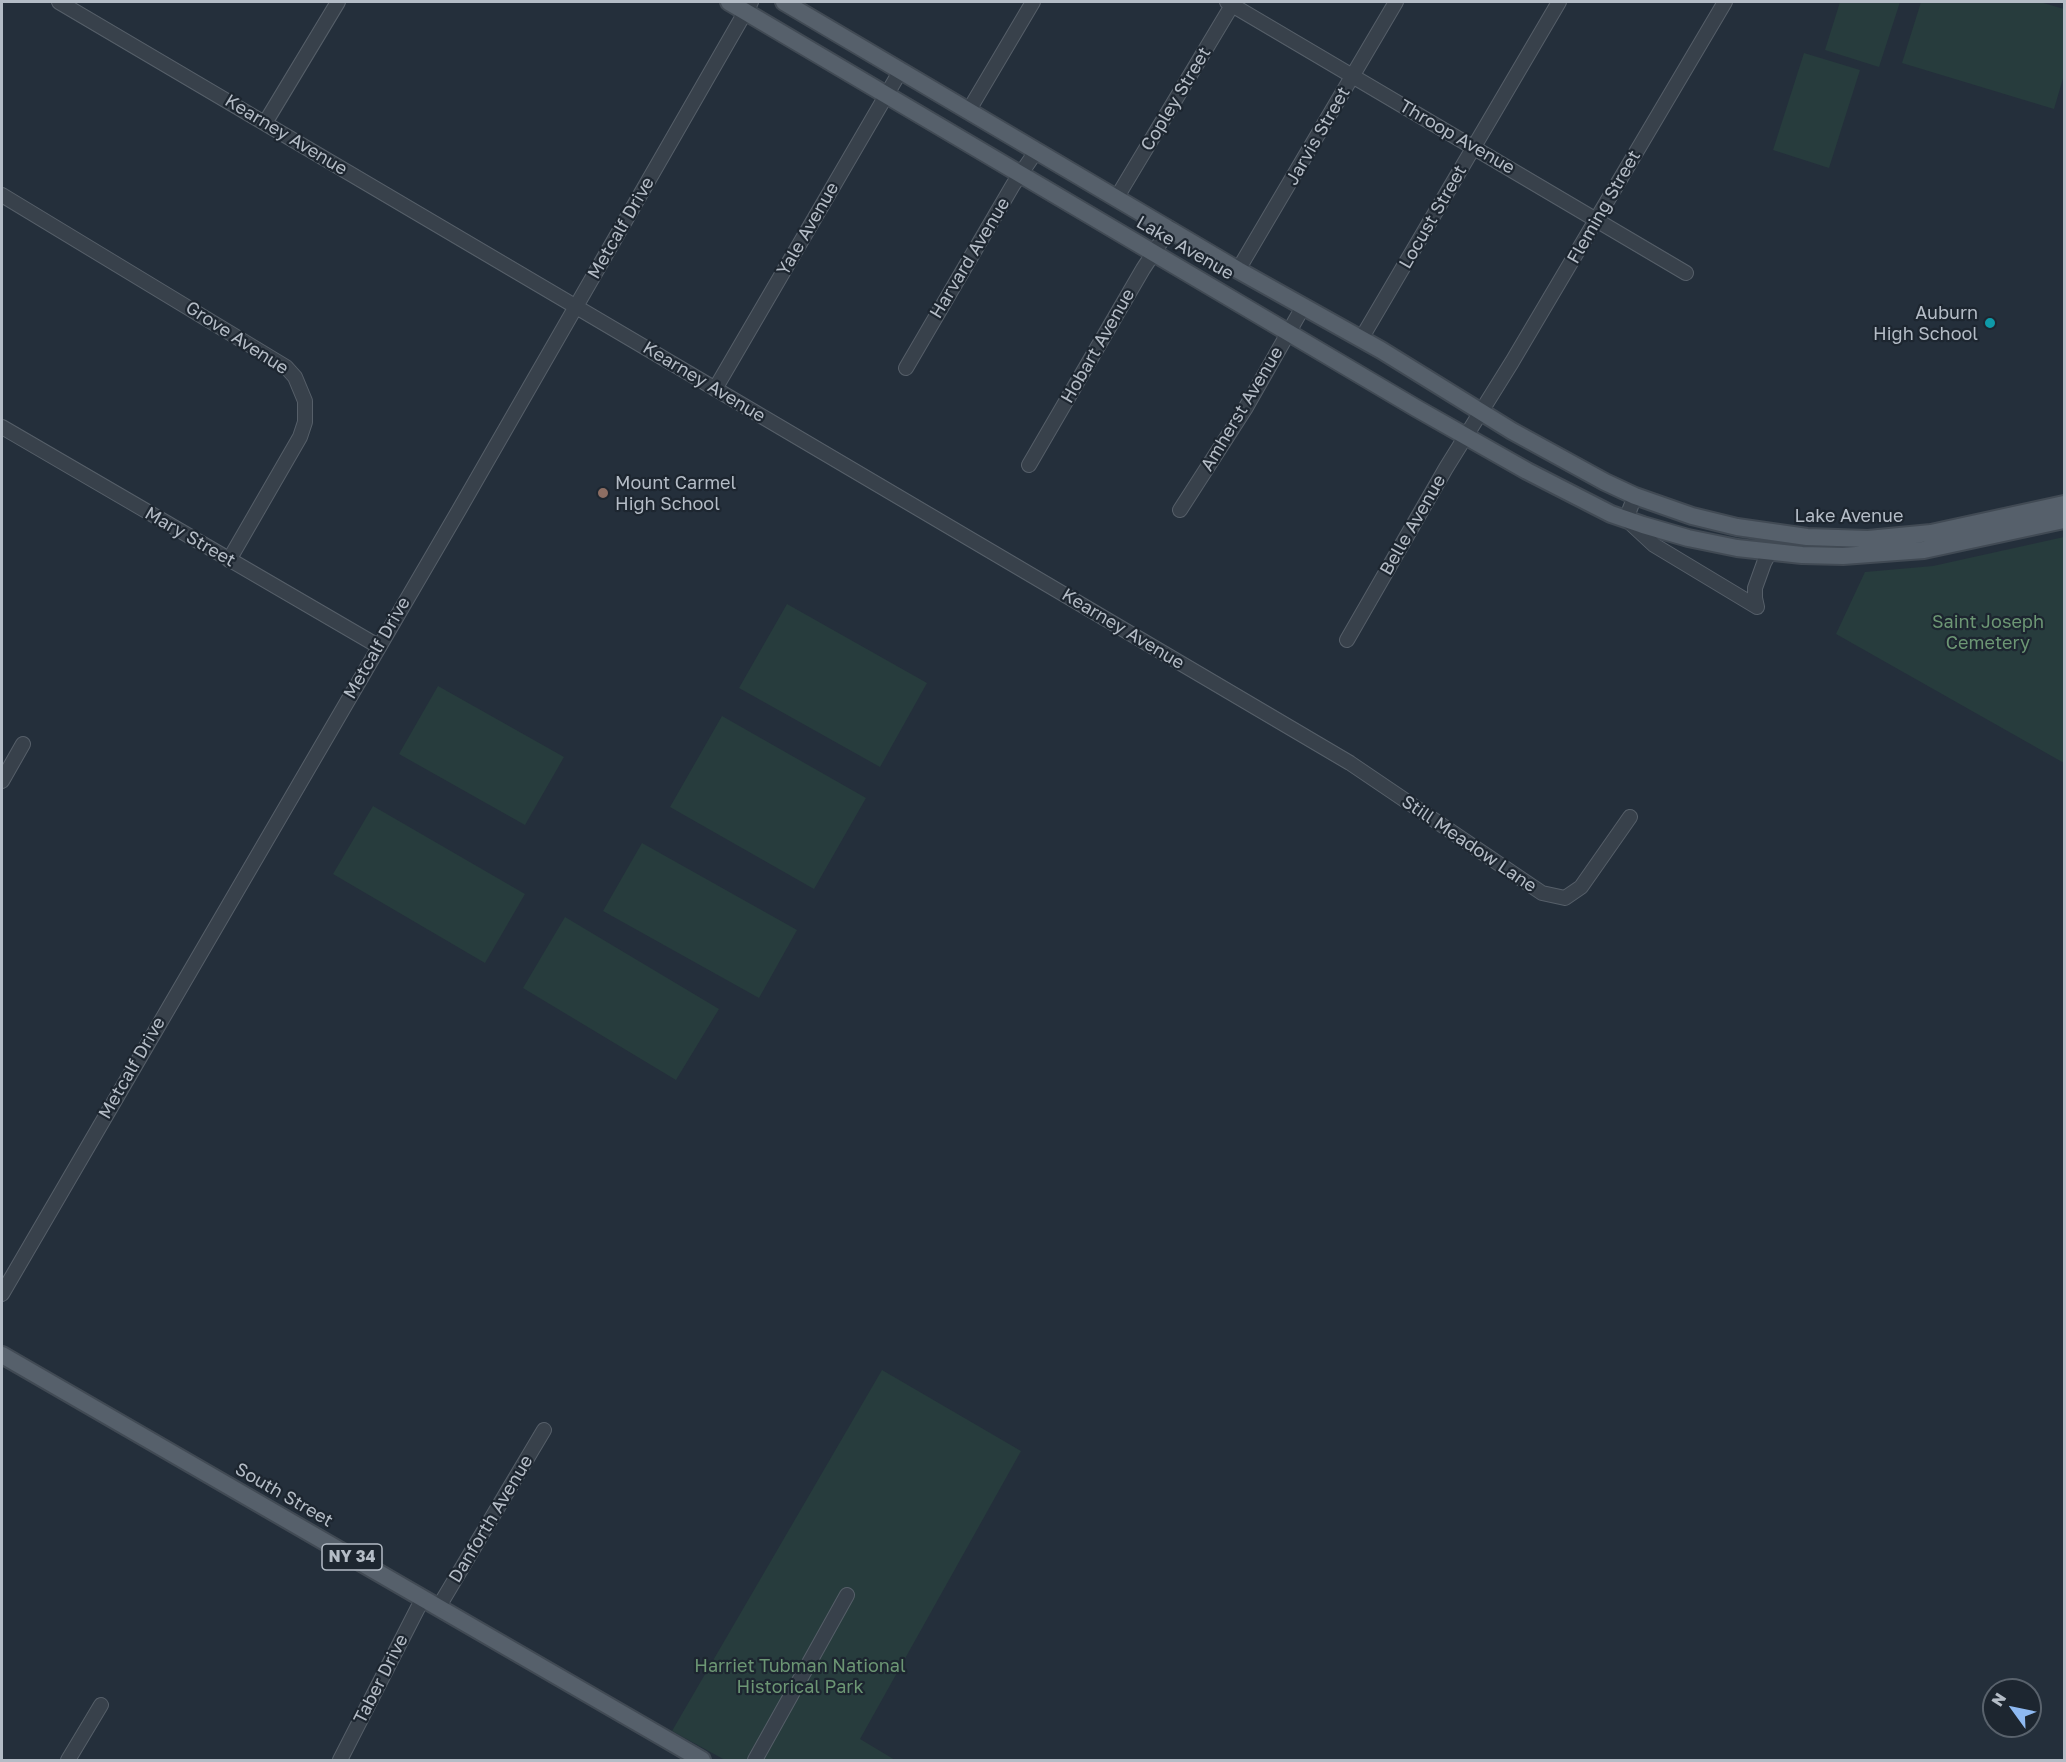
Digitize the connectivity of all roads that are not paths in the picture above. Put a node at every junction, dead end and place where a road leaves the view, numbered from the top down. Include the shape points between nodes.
1 (59, 2) edge
2 (338, 2) edge
3 (729, 2) edge
4 (784, 2) edge
5 (1033, 2) edge
6 (1231, 2) edge
7 (1396, 2) edge
8 (1559, 2) edge
9 (1725, 2) edge
10 (748, 7) edge
11 (901, 70) junction
12 (1353, 76) junction
13 (887, 94) junction
14 (969, 110) junction
15 (265, 123) junction
16 (1474, 146) junction
17 (1037, 150) junction
18 (1021, 174) junction
19 (2, 195) edge
20 (1118, 197) junction
21 (1596, 220) junction
22 (1170, 228) junction
23 (1154, 252) junction
24 (1238, 270) junction
25 (1686, 273) dead end
26 (575, 306) junction
27 (1303, 307) junction
28 (1289, 332) junction
29 (1361, 339) junction
30 (906, 368) dead end
31 (715, 389) junction
32 (1482, 412) junction
33 (2, 427) edge
34 (1466, 436) junction
35 (1029, 465) dead end
36 (1635, 496) junction
37 (2064, 504) edge
38 (1180, 510) dead end
39 (1626, 519) junction
40 (2064, 520) edge
41 (1770, 552) junction
42 (229, 560) junction
43 (1347, 640) dead end
44 (378, 646) junction
45 (23, 744) dead end
46 (1350, 763) joint
47 (2, 781) edge
48 (1630, 817) dead end
49 (2, 1294) edge
50 (2, 1355) edge
51 (544, 1430) dead end
52 (848, 1595) dead end
53 (423, 1599) junction
54 (438, 1608) junction
55 (101, 1705) dead end
56 (68, 1761) edge
57 (340, 1761) edge
58 (702, 1761) edge
59 (755, 1761) edge

1 - 15 street, Kearney Avenue
2 - 15 street
3 - 10 main road, Lake Avenue
4 - 11 main road, Lake Avenue
5 - 14 street
6 - 12 street, Throop Avenue
6 - 20 street, Copley Street
7 - 12 street, Jarvis Street
8 - 16 street, Locust Street
9 - 21 street, Fleming Street
10 - 13 main road, Lake Avenue
10 - 26 street, Metcalf Drive
11 - 13 street, Yale Avenue
11 - 14 main road, Lake Avenue
12 - 16 street, Throop Avenue
12 - 24 street, Jarvis Street
13 - 18 main road, Lake Avenue
13 - 31 street, Yale Avenue
14 - 17 main road, Lake Avenue
15 - 26 street, Kearney Avenue
16 - 21 street, Throop Avenue
16 - 29 street, Locust Street
17 - 18 street, Harvard Avenue
17 - 20 main road, Lake Avenue
18 - 23 main road, Lake Avenue
18 - 30 street, Harvard Avenue
19 - 42 street, Grove Avenue via 286,366 295,377 305,401 300,437
20 - 22 main road, Lake Avenue
21 - 25 street, Throop Avenue
21 - 32 street, Fleming Street
22 - 23 street, Hobart Avenue
22 - 24 main road, Lake Avenue
23 - 28 main road, Lake Avenue
23 - 35 street, Hobart Avenue
24 - 27 main road, Lake Avenue
26 - 31 street, Kearney Avenue
26 - 44 street, Metcalf Drive
27 - 28 street, Amherst Avenue
27 - 29 main road, Lake Avenue
28 - 34 main road, Lake Avenue
28 - 38 street, Amherst Avenue
29 - 32 main road, Lake Avenue
31 - 46 street, Kearney Avenue
32 - 34 street, Belle Avenue
32 - 36 main road, Lake Avenue via 1541,448
33 - 42 street, Mary Street
34 - 39 main road, Lake Avenue via 1576,497
34 - 43 street, Belle Avenue
36 - 37 main road, Lake Avenue via 1737,528 1849,539 1931,533
36 - 39 street
39 - 41 main road, Lake Avenue via 1688,538
39 - 41 street, Lake Avenue via 1662,552 1757,607 1755,588
40 - 41 main road, Lake Avenue via 1963,544 1888,554
42 - 44 street, Mary Street
44 - 49 street, Metcalf Drive
45 - 47 street
46 - 48 street, Still Meadow Lane via 1542,893 1565,898 1581,887
50 - 53 main road, South Street / NY 34
51 - 54 street, Danforth Avenue
52 - 59 street
53 - 54 main road, South Street / NY 34
53 - 57 street, Taber Drive
54 - 58 main road, South Street / NY 34
55 - 56 street

